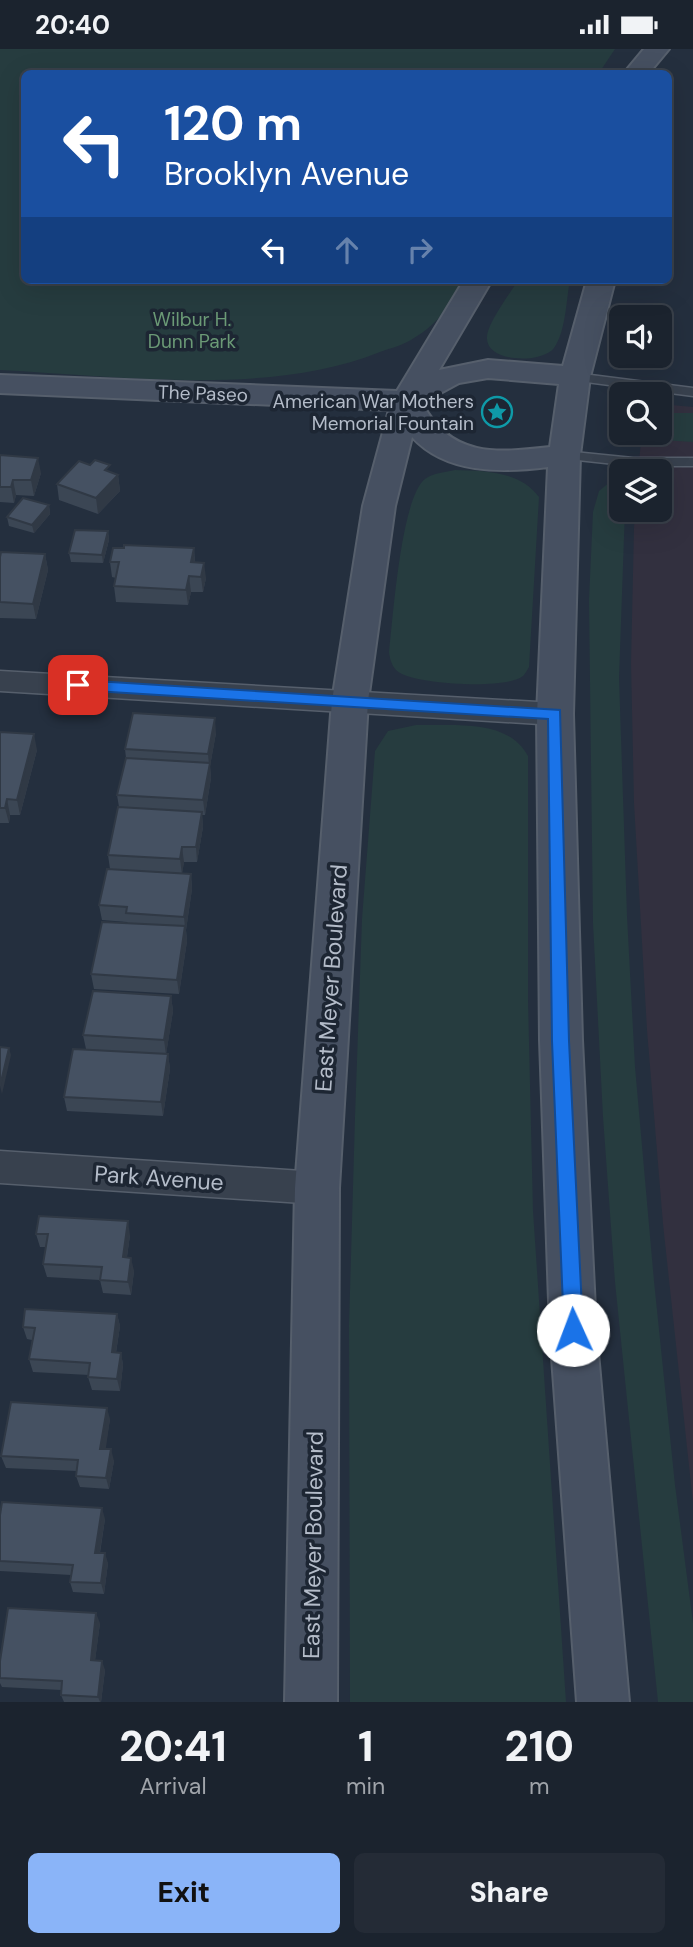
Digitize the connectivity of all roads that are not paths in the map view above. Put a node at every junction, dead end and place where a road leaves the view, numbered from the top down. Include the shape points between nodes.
1 (658, 49) edge
2 (639, 70) edge
3 (652, 70) edge
4 (476, 284) edge
5 (600, 284) edge
6 (575, 377) junction
7 (0, 384) edge
8 (693, 392) edge
9 (406, 401) junction
10 (564, 455) junction
11 (693, 462) edge
12 (0, 681) edge
13 (351, 701) junction
14 (555, 714) junction
15 (0, 1167) edge
16 (317, 1188) junction
17 (311, 1702) edge
18 (603, 1702) edge

1 - 2 main road
1 - 3 main road
4 - 9 main road, East Meyer Boulevard
5 - 6 main road
6 - 8 lane
6 - 9 main road via 525,370 471,370 444,376
6 - 10 main road
7 - 9 main road, The Paseo
9 - 10 main road via 421,430 450,452 496,461
9 - 13 main road, East Meyer Boulevard via 379,506
10 - 11 lane
10 - 14 main road
12 - 13 street
13 - 14 street
13 - 16 main road, East Meyer Boulevard
14 - 18 main road via 561,1041 573,1330
15 - 16 street, Park Avenue
16 - 17 main road, East Meyer Boulevard

